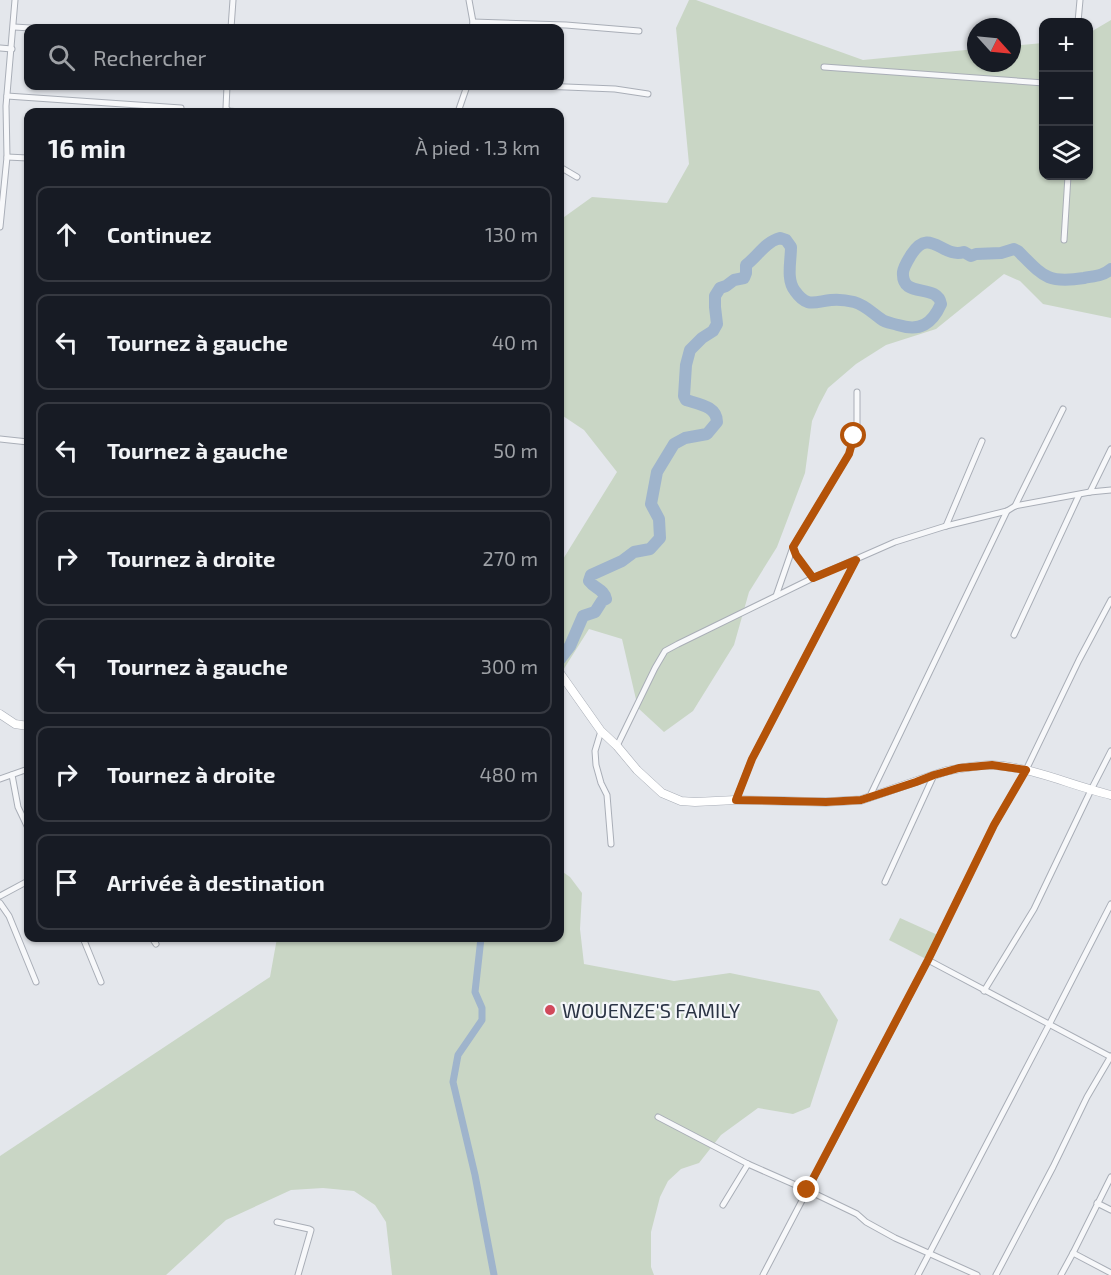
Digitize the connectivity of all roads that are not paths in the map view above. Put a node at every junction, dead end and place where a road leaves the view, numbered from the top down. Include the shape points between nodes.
1 (15, 0) edge
2 (233, 0) edge
3 (469, 0) edge
4 (1080, 0) edge
5 (1078, 18) edge
6 (231, 24) edge
7 (472, 24) edge
8 (564, 25) edge
9 (14, 27) junction
10 (24, 28) edge
11 (639, 32) dead end
12 (0, 48) edge
13 (12, 49) junction
14 (824, 67) dead end
15 (1039, 83) edge
16 (564, 87) edge
17 (227, 90) edge
18 (466, 90) edge
19 (648, 94) dead end
20 (7, 96) junction
21 (3, 106) edge
22 (180, 108) dead end
23 (226, 108) edge
24 (459, 108) edge
25 (7, 157) junction
26 (24, 158) edge
27 (3, 169) edge
28 (564, 169) edge
29 (577, 177) dead end
30 (1068, 180) edge
31 (0, 227) edge
32 (1064, 240) dead end
33 (857, 392) dead end
34 (1063, 409) dead end
35 (0, 439) edge
36 (982, 441) dead end
37 (24, 442) edge
38 (1111, 448) edge
39 (1111, 490) edge
40 (1090, 492) junction
41 (1079, 495) junction
42 (1016, 506) junction
43 (1008, 511) junction
44 (946, 526) junction
45 (793, 547) junction
46 (856, 560) junction
47 (813, 578) junction
48 (776, 596) junction
49 (1111, 600) edge
50 (1014, 635) dead end
51 (564, 679) edge
52 (0, 714) edge
53 (24, 725) edge
54 (601, 731) junction
55 (618, 746) junction
56 (1111, 751) edge
57 (24, 770) edge
58 (1026, 770) junction
59 (12, 775) junction
60 (934, 775) junction
61 (0, 779) edge
62 (1090, 790) junction
63 (1111, 795) edge
64 (869, 798) junction
65 (736, 800) junction
66 (24, 820) edge
67 (611, 844) dead end
68 (885, 882) dead end
69 (24, 883) edge
70 (0, 897) edge
71 (0, 903) edge
72 (1111, 904) edge
73 (85, 942) edge
74 (928, 960) junction
75 (36, 982) dead end
76 (101, 982) dead end
77 (984, 991) junction
78 (1050, 1023) junction
79 (1111, 1057) edge
80 (658, 1117) dead end
81 (748, 1164) junction
82 (1111, 1177) edge
83 (807, 1190) junction
84 (1097, 1203) junction
85 (723, 1205) dead end
86 (1111, 1210) edge
87 (277, 1222) dead end
88 (929, 1253) junction
89 (1073, 1253) junction
90 (1111, 1273) edge
91 (298, 1275) edge
92 (763, 1275) edge
93 (918, 1275) edge
94 (977, 1275) edge
95 (996, 1275) edge
96 (1061, 1275) edge

1 - 9 street
2 - 6 street
3 - 7 street
4 - 5 street
8 - 11 street
9 - 10 street
9 - 13 street
12 - 13 street
13 - 20 street
14 - 15 street
16 - 19 street
17 - 23 street
18 - 24 street
20 - 21 street
20 - 22 street
21 - 25 street
25 - 26 street
25 - 27 street
27 - 31 street
28 - 29 street
30 - 32 street
33 - 45 street via 857,424 849,454
34 - 42 street
35 - 37 street
36 - 44 street
38 - 40 street
39 - 40 street
40 - 41 street
41 - 42 street
41 - 50 street
42 - 43 street
43 - 44 street
43 - 64 street
44 - 46 street via 895,542
45 - 47 street
45 - 48 street
46 - 47 street
46 - 65 street via 752,759
47 - 48 street
48 - 55 street via 665,651
49 - 58 street
51 - 54 main road
52 - 53 main road
54 - 55 main road
54 - 67 street via 595,751 596,765 607,795
55 - 65 main road via 662,793 681,801
56 - 62 street
57 - 59 street
58 - 60 main road via 992,765
58 - 62 main road
58 - 74 street via 994,825
59 - 61 street
59 - 66 street
60 - 64 main road
60 - 68 street
62 - 63 main road
62 - 77 street via 1034,909
64 - 65 main road via 826,802
69 - 70 street
71 - 75 street
72 - 78 street
73 - 76 street
74 - 77 street
74 - 83 street
77 - 78 street
78 - 79 street
78 - 88 street
79 - 95 street
80 - 81 street
81 - 83 street
81 - 85 street
82 - 84 street
83 - 88 street
83 - 92 street
84 - 86 street
84 - 89 street
87 - 91 street via 311,1230
88 - 93 street
88 - 94 street
89 - 90 street
89 - 96 street

